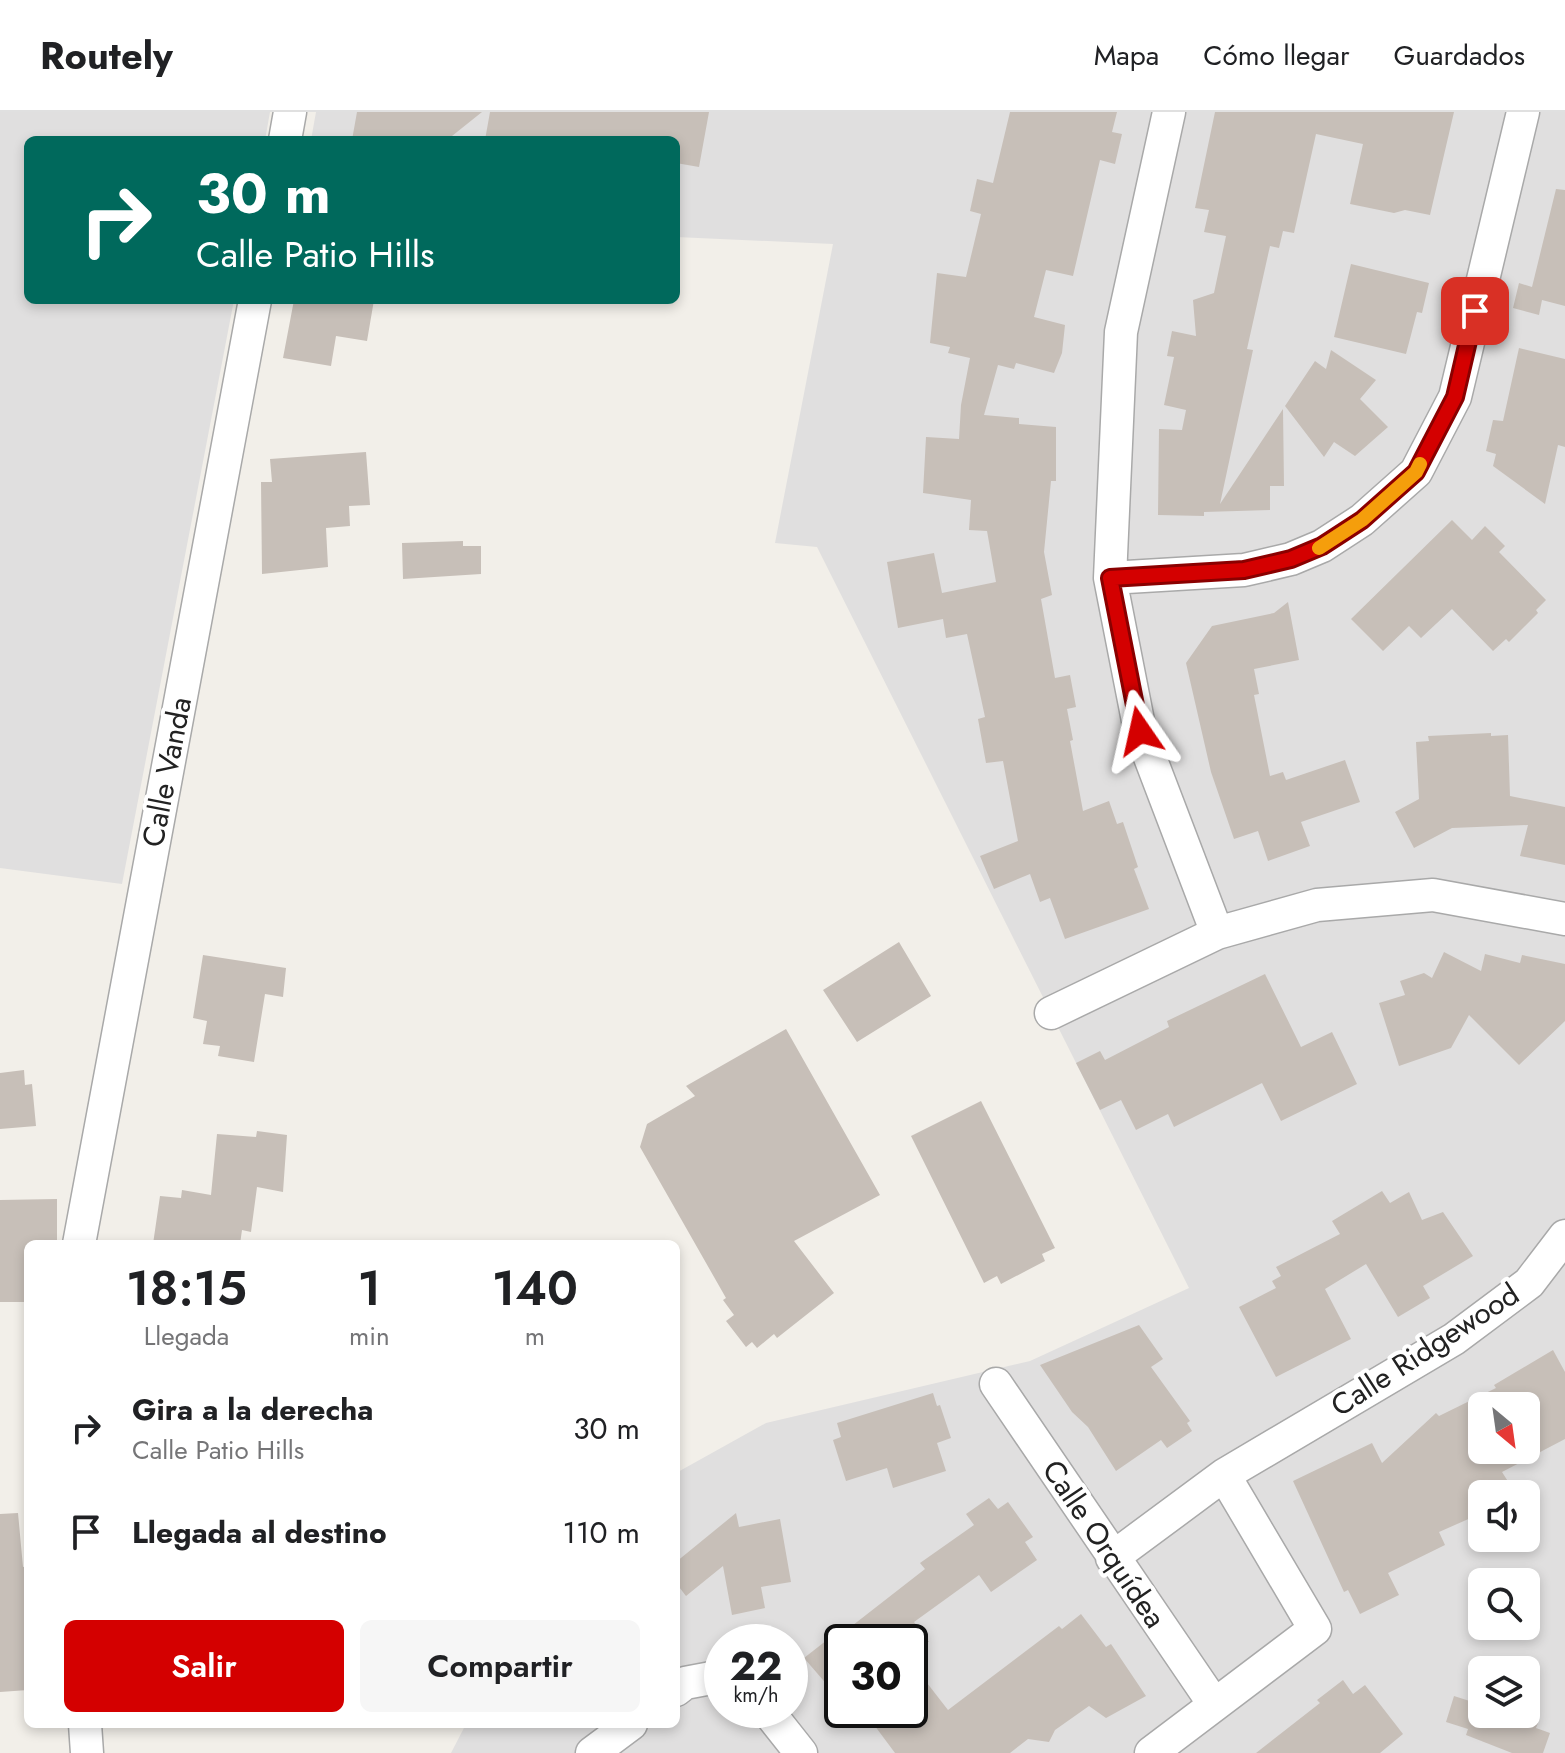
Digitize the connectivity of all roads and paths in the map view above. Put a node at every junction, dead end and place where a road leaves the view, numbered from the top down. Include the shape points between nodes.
1 (290, 112) edge
2 (1169, 112) edge
3 (1523, 112) edge
4 (286, 136) edge
5 (254, 304) edge
6 (1110, 578) junction
7 (1565, 919) edge
8 (1217, 933) junction
9 (1051, 1013) dead end
10 (1565, 1236) edge
11 (80, 1240) edge
12 (996, 1384) dead end
13 (1224, 1475) junction
14 (1112, 1558) junction
15 (704, 1679) edge
16 (680, 1687) edge
17 (1214, 1704) junction
18 (85, 1728) edge
19 (626, 1728) edge
20 (781, 1728) edge
21 (87, 1753) edge
22 (592, 1753) edge
23 (801, 1753) edge
24 (1151, 1753) edge

1 - 4 street
2 - 6 street via 1121,332
3 - 6 street via 1455,397 1416,472 1362,520 1291,559 1244,570
5 - 11 street, Calle Vanda
6 - 8 street via 1140,731
7 - 8 street via 1433,895 1317,905
8 - 9 street
10 - 13 street, Calle Ridgewood via 1529,1283 1467,1330
12 - 14 street, Calle Orquídea
13 - 14 street, Calle Ridgewood
13 - 17 street via 1315,1629
14 - 17 street, Calle Orquídea
15 - 16 street
17 - 24 street
18 - 21 street
19 - 22 street
20 - 23 street

